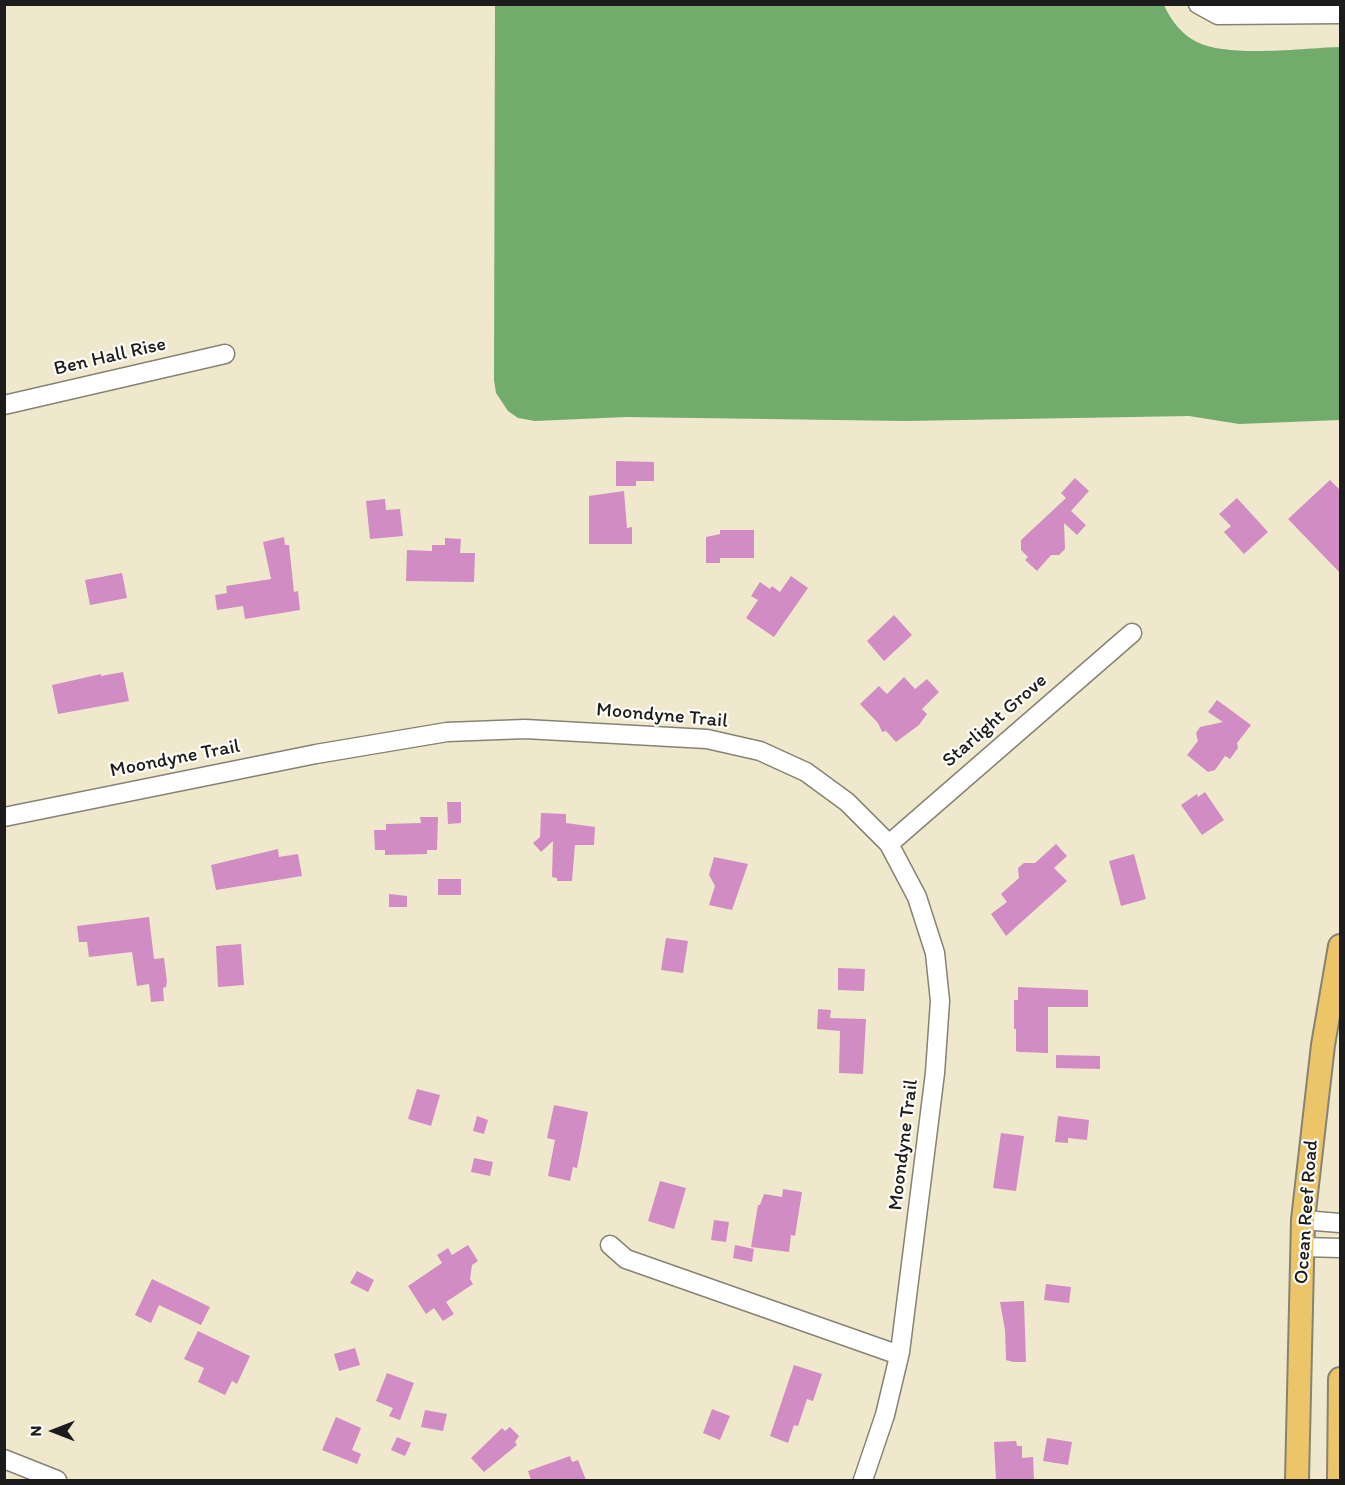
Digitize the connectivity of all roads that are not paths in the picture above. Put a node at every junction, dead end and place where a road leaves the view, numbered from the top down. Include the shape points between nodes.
1 (1198, 4) edge
2 (1341, 14) edge
3 (225, 354) dead end
4 (4, 405) edge
5 (1132, 633) dead end
6 (4, 817) edge
7 (889, 844) junction
8 (1341, 946) edge
9 (1303, 1220) junction
10 (1341, 1223) edge
11 (610, 1245) dead end
12 (1303, 1247) junction
13 (1341, 1248) edge
14 (899, 1355) junction
15 (1341, 1379) edge
16 (4, 1459) edge
17 (57, 1480) edge
18 (862, 1480) edge
19 (1297, 1480) edge
20 (1339, 1480) edge

1 - 2 street via 1218,15
3 - 4 street, Ben Hall Rise
5 - 7 street, Starlight Grove
6 - 7 street, Moondyne Trail via 316,754 447,732 525,729 707,739 760,750 806,772 847,802
7 - 14 street, Moondyne Trail via 917,897 935,953 940,1001 935,1073
8 - 9 main road, Ocean Reef Road via 1323,1045
9 - 10 street
9 - 12 main road, Ocean Reef Road
11 - 14 street via 626,1259
12 - 13 street
12 - 19 main road, Ocean Reef Road
14 - 18 street, Moondyne Trail via 885,1415
15 - 20 main road
16 - 17 street

